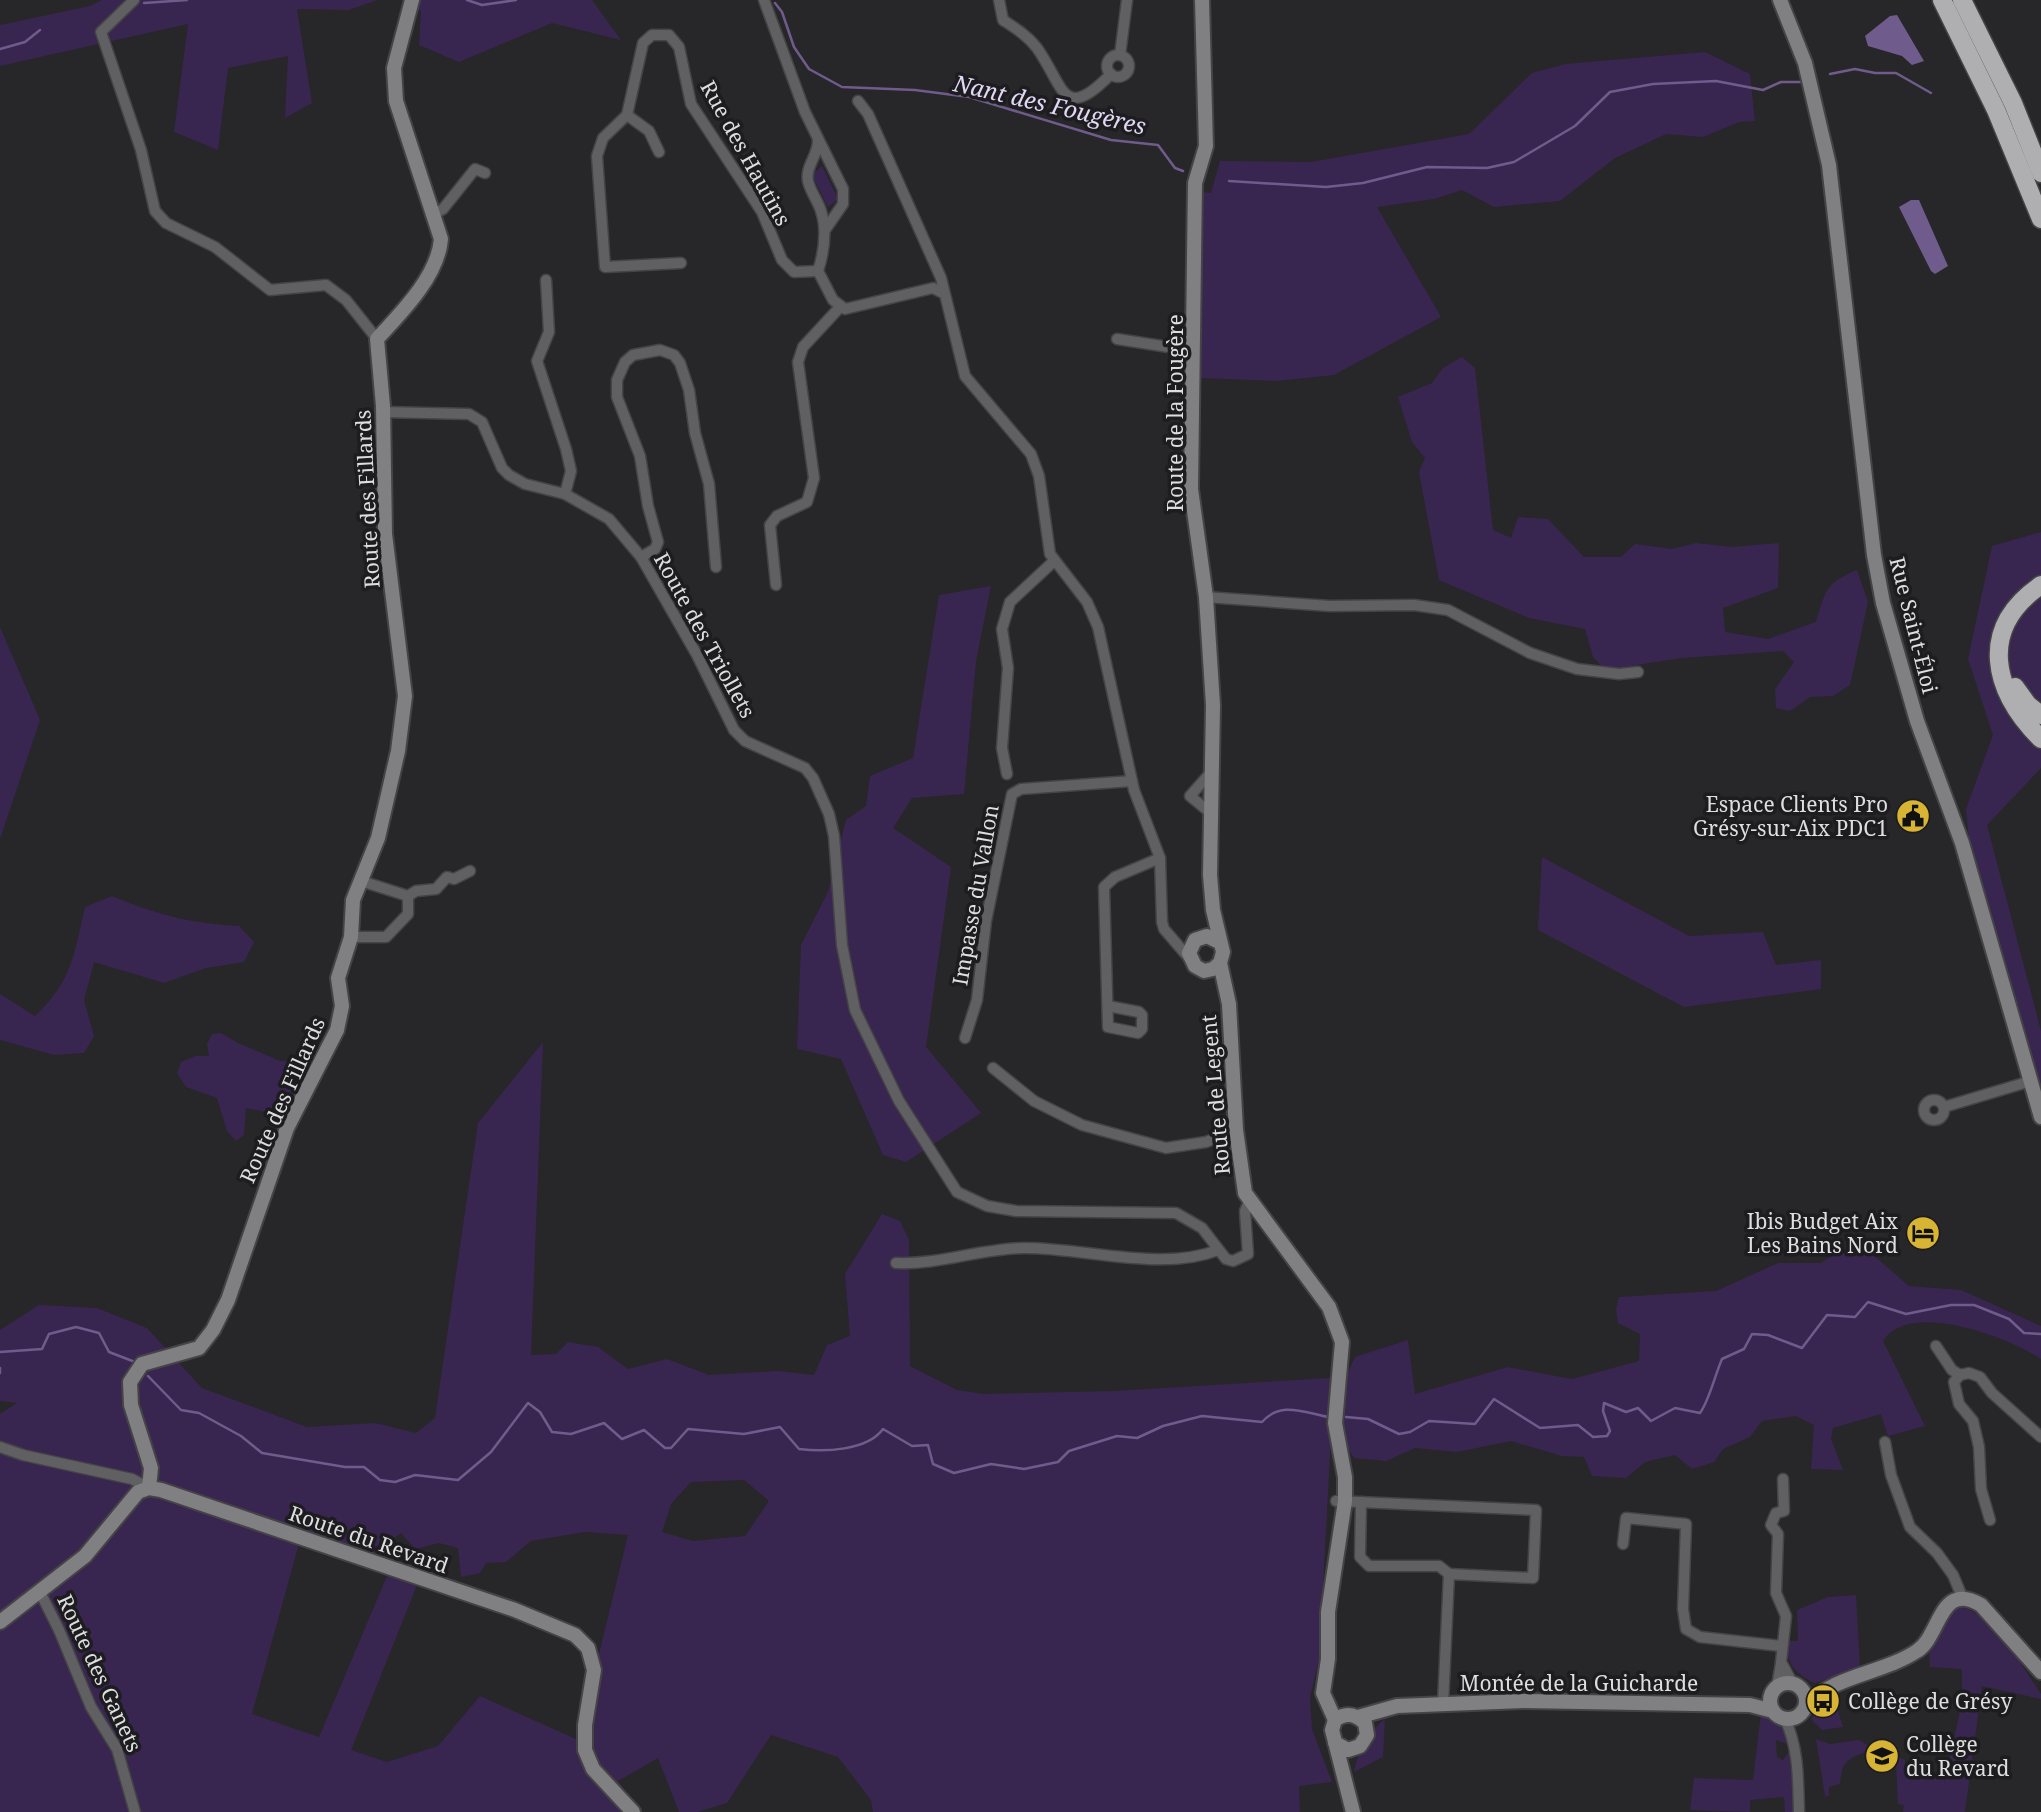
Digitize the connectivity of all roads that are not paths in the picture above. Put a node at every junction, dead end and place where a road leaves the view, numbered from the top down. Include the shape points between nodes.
1 (134, 0) edge
2 (412, 0) edge
3 (765, 0) edge
4 (999, 0) edge
5 (1127, 0) edge
6 (1202, 0) edge
7 (1780, 0) edge
8 (1941, 0) edge
9 (1962, 0) edge
10 (1120, 55) junction
11 (1111, 74) junction
12 (858, 101) dead end
13 (627, 115) junction
14 (818, 139) junction
15 (659, 152) dead end
16 (485, 173) dead end
17 (2041, 173) edge
18 (433, 214) junction
19 (2041, 219) edge
20 (825, 230) junction
21 (681, 263) dead end
22 (818, 271) junction
23 (547, 280) dead end
24 (943, 293) junction
25 (845, 308) junction
26 (377, 339) junction
27 (1117, 339) dead end
28 (1194, 351) junction
29 (383, 412) junction
30 (565, 494) junction
31 (641, 558) junction
32 (1053, 562) junction
33 (716, 567) dead end
34 (776, 585) dead end
35 (2041, 585) edge
36 (2041, 594) edge
37 (1206, 597) junction
38 (1638, 672) dead end
39 (2041, 715) edge
40 (2041, 739) edge
41 (1213, 770) junction
42 (1007, 774) dead end
43 (1132, 781) junction
44 (1213, 815) junction
45 (1160, 858) junction
46 (470, 871) dead end
47 (361, 881) junction
48 (408, 896) junction
49 (1213, 911) junction
50 (351, 937) junction
51 (1219, 942) junction
52 (1194, 946) junction
53 (1220, 963) junction
54 (1203, 971) junction
55 (1224, 990) junction
56 (1108, 1006) dead end
57 (965, 1038) dead end
58 (993, 1068) dead end
59 (2031, 1081) junction
60 (1944, 1107) dead end
61 (2041, 1117) edge
62 (1236, 1130) junction
63 (1249, 1202) junction
64 (1218, 1250) junction
65 (897, 1263) dead end
66 (1936, 1346) dead end
67 (1960, 1375) junction
68 (2041, 1437) edge
69 (1885, 1442) dead end
70 (0, 1447) edge
71 (1783, 1479) dead end
72 (149, 1488) junction
73 (1341, 1501) junction
74 (1361, 1502) junction
75 (1990, 1520) dead end
76 (1623, 1544) dead end
77 (1449, 1574) junction
78 (40, 1592) junction
79 (1962, 1599) junction
80 (0, 1622) edge
81 (2015, 1644) junction
82 (1781, 1646) junction
83 (1781, 1662) junction
84 (2041, 1672) edge
85 (1796, 1686) junction
86 (2041, 1686) edge
87 (1828, 1687) junction
88 (1443, 1704) junction
89 (1806, 1705) junction
90 (1780, 1706) junction
91 (1351, 1720) junction
92 (1335, 1743) junction
93 (1354, 1749) junction
94 (1346, 1778) junction
95 (135, 1812) edge
96 (633, 1812) edge
97 (1353, 1812) edge
98 (1799, 1812) edge

1 - 26 street via 101,32 141,150 155,211 174,228 215,247 270,290 326,285 346,300
2 - 18 street via 394,68 396,101
3 - 14 street, Rue des Hautins
4 - 11 street via 1003,20 1036,47 1061,92 1079,99
5 - 10 street
6 - 28 street, Route de la Fougère via 1206,146 1195,183
7 - 59 street, Rue Saint-Éloi via 1812,86 1829,165 1882,603 1921,734 1966,855
8 - 19 highway via 1996,110
9 - 17 highway via 2013,103
10 - 11 street via 1108,61
10 - 11 street via 1128,61 1127,72
12 - 24 street via 869,114 941,278
13 - 15 street via 649,131
13 - 21 street via 603,138 597,156 605,267
13 - 22 street, Rue des Hautins via 643,43 652,35 669,35 679,47 691,104 762,212 782,260 794,272
14 - 20 street, Rue des Hautins via 819,150 808,180
14 - 20 street, Rue des Hautins via 843,189 843,204
16 - 18 street via 475,169 443,209
18 - 26 street via 439,257
20 - 22 street, Rue des Hautins
22 - 25 street via 832,300
23 - 30 street via 549,332 537,361 566,449 570,471
24 - 25 street via 933,288
24 - 32 street via 967,379 1036,465
25 - 34 street via 803,347 798,362 814,478 807,502 777,516 770,525
26 - 29 street, Route des Fillards
27 - 28 street
28 - 37 street, Route de la Fougère via 1191,489
29 - 30 street, Route des Triollets via 469,414 482,422 509,474 525,484
29 - 47 street, Route des Fillards via 386,534 405,696 378,838
30 - 31 street, Route des Triollets via 609,519
31 - 33 street via 658,542 640,456 617,397 617,380 633,355 660,350 680,363 689,390 709,484
31 - 64 street, Route des Triollets via 734,730 745,741 805,768 820,793 834,836 842,945 855,1010 899,1101 950,1184 968,1199 999,1209 1176,1213 1202,1228
32 - 42 street via 1010,602 1002,629 1008,668 1002,748
32 - 43 street via 1095,618
35 - 40 highway via 2011,614 1998,660 2012,702
36 - 39 highway via 2015,623 2007,656 2016,689
37 - 38 street via 1448,610 1530,653 1577,669
37 - 41 street, Route de la Fougère
41 - 44 street, Route de la Fougère
41 - 44 street via 1191,796
43 - 45 street
43 - 57 street, Impasse du Vallon via 1021,789 1012,794 986,921 977,1000
44 - 49 street, Route de la Fougère
45 - 52 street via 1164,929
45 - 56 street via 1115,877 1104,887
46 - 48 street
47 - 48 street
47 - 50 street, Route des Fillards via 353,900
48 - 50 street via 408,914 386,937
49 - 51 street, Route de la Fougère
49 - 52 street, Route de la Fougère
50 - 72 street, Route des Fillards via 338,978 342,1006 337,1030 270,1171 229,1300 199,1348 142,1364 130,1382 131,1405 151,1468
51 - 52 street
51 - 53 street
52 - 54 street via 1195,967
53 - 54 street
53 - 55 street, Route de Legent
54 - 55 street, Route de Legent
55 - 62 street, Route de Legent
58 - 62 street via 1034,1101 1082,1125 1166,1148 1206,1142
59 - 60 street
59 - 61 street, Rue Saint-Éloi
62 - 63 street, Route de Legent
63 - 64 street via 1245,1211 1248,1254 1233,1261
63 - 73 street, Route de Legent via 1336,1319 1342,1342 1335,1423
64 - 65 street via 1195,1259 1169,1261 1026,1248 923,1264
66 - 67 street
67 - 68 street via 1980,1377
67 - 75 street via 1954,1382 1955,1392 1973,1421 1981,1489
69 - 79 street via 1891,1475 1910,1527 1953,1574
70 - 72 street via 132,1479
71 - 82 street via 1784,1511 1776,1513 1771,1525 1778,1534 1776,1594 1786,1616
72 - 78 street via 128,1500 85,1556
72 - 96 street, Route du Revard via 515,1610 575,1635 588,1648 594,1670 585,1751 593,1769
73 - 74 street
73 - 91 street, Route de Legent via 1325,1683 1326,1692
74 - 77 street via 1360,1557 1369,1566 1439,1566
74 - 77 street via 1536,1510 1533,1578
76 - 82 street via 1626,1518 1686,1524 1686,1629 1700,1637
77 - 88 street
78 - 80 street
78 - 95 street, Route des Ganets via 91,1707 117,1749
79 - 81 street via 1981,1605
79 - 87 street via 1946,1607 1918,1651
81 - 84 street
81 - 86 street
82 - 83 street
83 - 85 street
83 - 90 street
85 - 87 street
85 - 89 street via 1805,1695
85 - 90 street, Montée de la Guicharde
87 - 89 street
88 - 90 street, Montée de la Guicharde via 1561,1701
88 - 91 street, Montée de la Guicharde via 1385,1709
89 - 90 street
90 - 98 street via 1793,1735
91 - 92 street via 1332,1730
91 - 93 street, Montée de la Guicharde via 1364,1741
92 - 93 street
92 - 94 street
93 - 94 street
94 - 97 street

